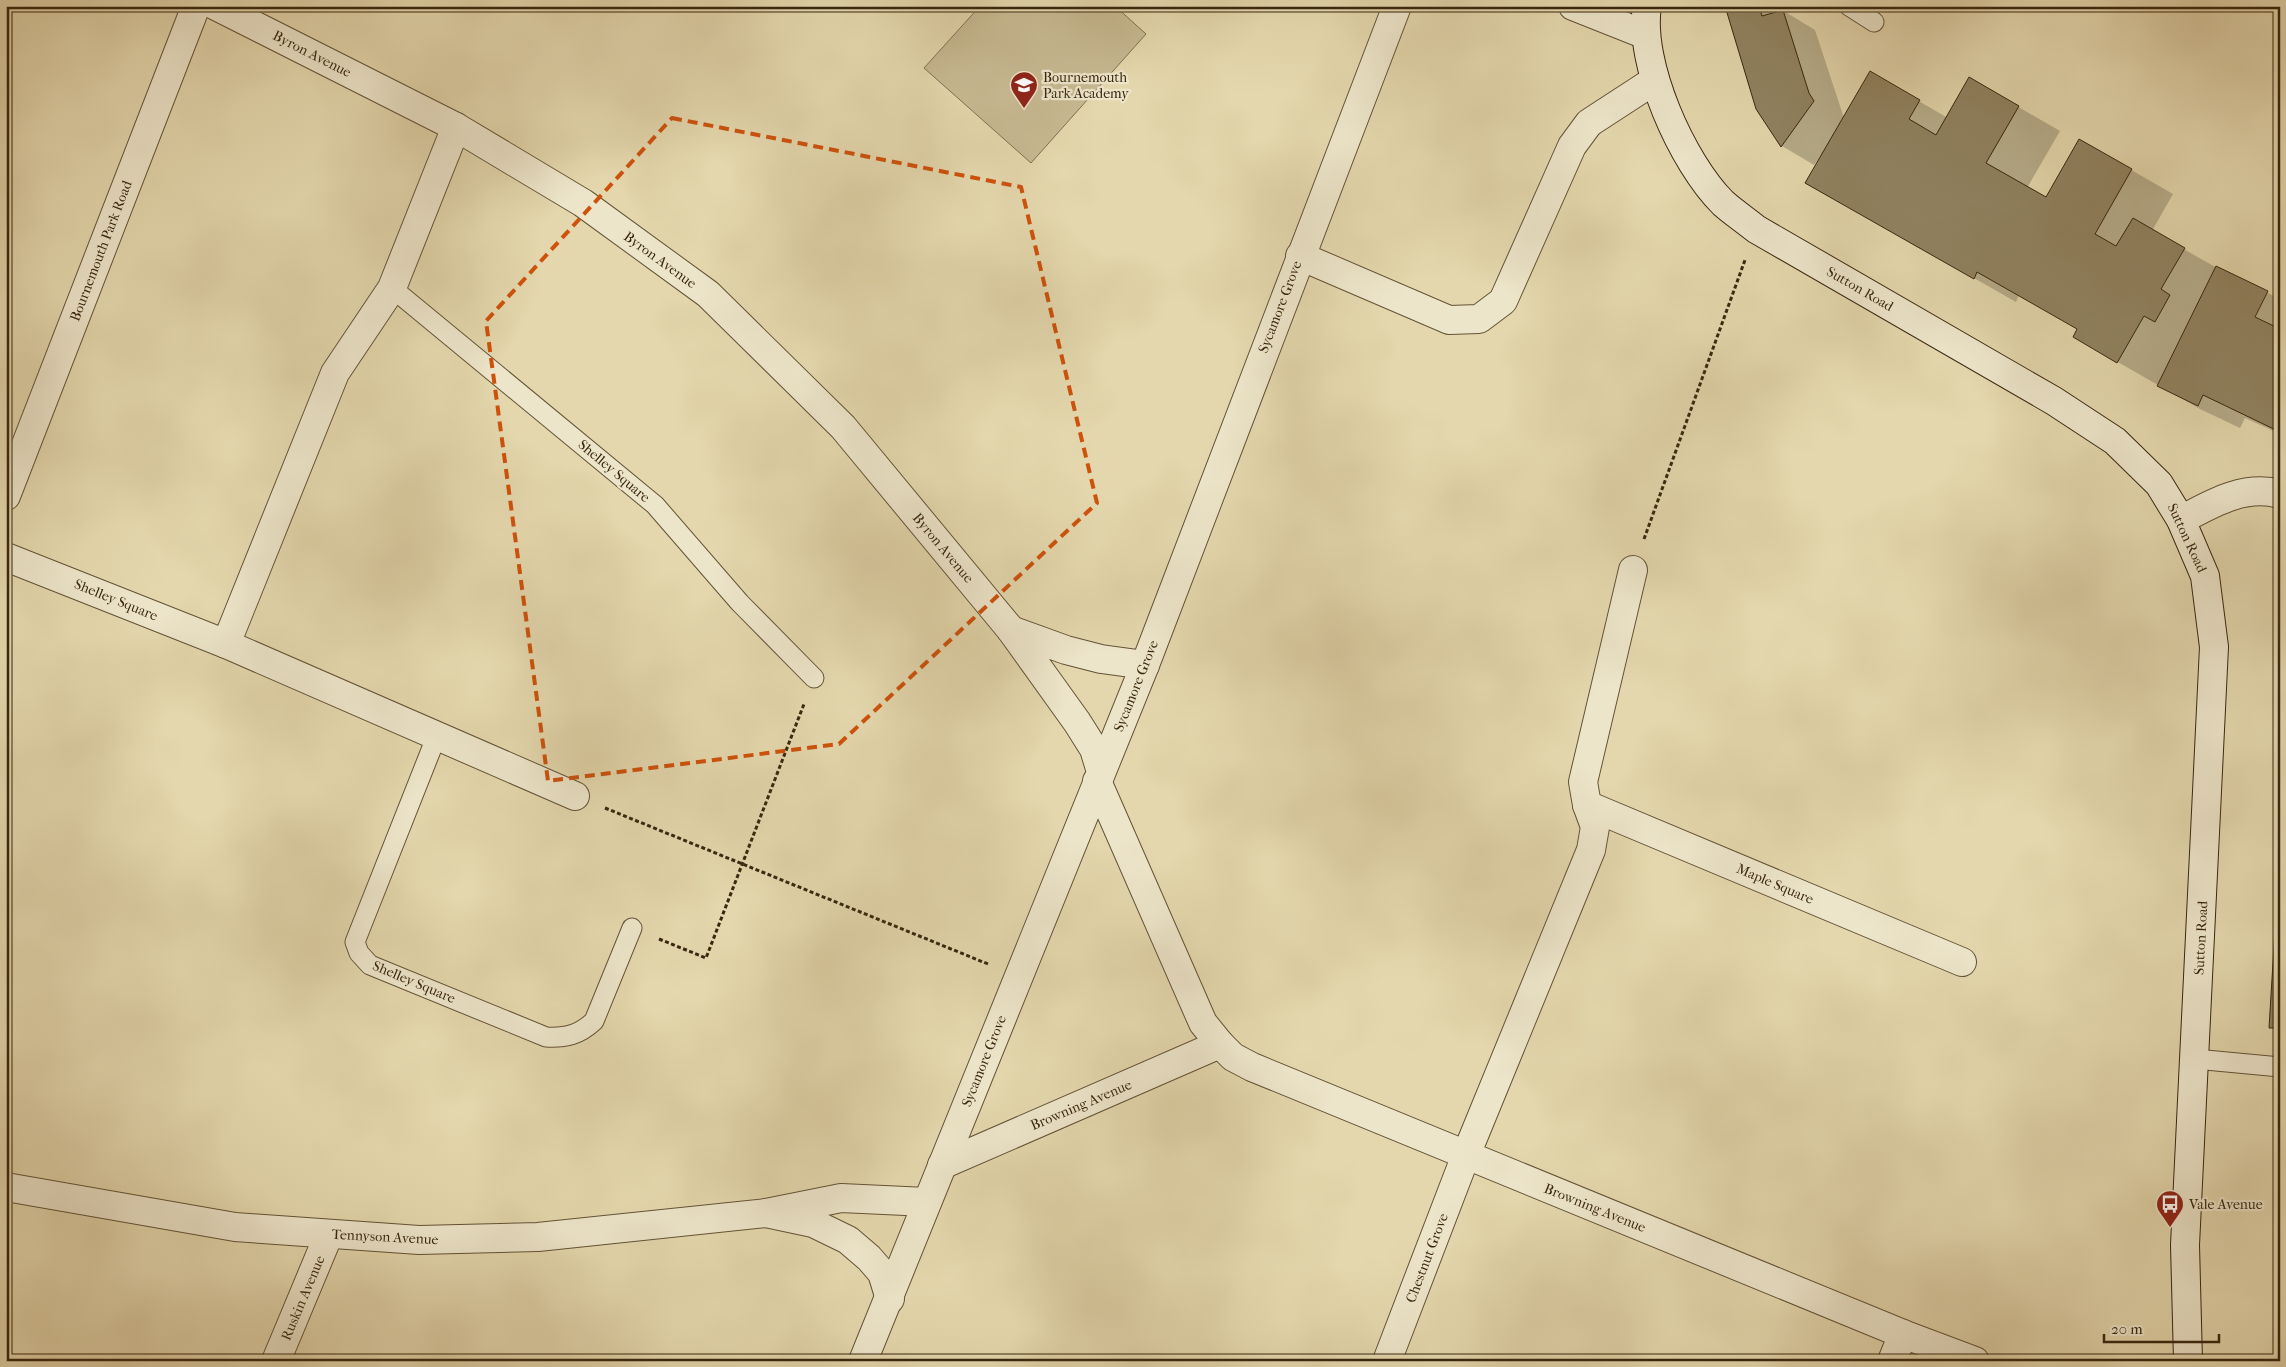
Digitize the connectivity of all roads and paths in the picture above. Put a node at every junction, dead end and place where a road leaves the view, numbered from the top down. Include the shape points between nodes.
1 (196, 6) edge
2 (216, 6) edge
3 (1397, 6) edge
4 (1573, 6) edge
5 (1647, 6) edge
6 (1849, 6) edge
7 (1874, 22) dead end
8 (1646, 35) junction
9 (1655, 80) junction
10 (456, 127) junction
11 (1756, 229) junction
12 (1300, 256) junction
13 (392, 288) junction
14 (2280, 494) edge
15 (6, 496) edge
16 (2181, 520) junction
17 (6, 557) edge
18 (1633, 570) joint
19 (1011, 630) junction
20 (226, 644) junction
21 (1145, 664) junction
22 (814, 678) joint
23 (437, 735) junction
24 (1099, 777) junction
25 (575, 796) joint
26 (1588, 805) junction
27 (742, 863) junction
28 (632, 928) joint
29 (1962, 962) dead end
30 (1019, 976) junction
31 (1220, 1044) junction
32 (2195, 1059) junction
33 (2280, 1068) edge
34 (1466, 1155) junction
35 (942, 1165) junction
36 (6, 1187) edge
37 (928, 1202) junction
38 (766, 1213) junction
39 (330, 1234) junction
40 (890, 1299) junction
41 (1903, 1334) junction
42 (276, 1361) edge
43 (863, 1361) edge
44 (1387, 1361) edge
45 (1892, 1361) edge
46 (1975, 1361) edge
47 (2188, 1361) edge

1 - 15 street, Bournemouth Park Road
2 - 10 street, Byron Avenue
3 - 12 street, Sycamore Grove
4 - 8 street
5 - 8 street, Sutton Road
6 - 7 lane
8 - 9 street, Sutton Road
9 - 11 street, Sutton Road via 1673,131 1700,173 1722,202
9 - 12 street via 1590,123 1572,146 1503,301 1479,319 1449,320
10 - 13 street
10 - 19 street, Byron Avenue via 583,203 708,294 843,427
11 - 16 street, Sutton Road via 2054,402 2115,441 2159,484
11 - 18 path
12 - 21 street, Sycamore Grove
13 - 20 street via 335,373
13 - 22 lane, Shelley Square via 656,505 740,603
14 - 16 street via 2247,492 2217,500
16 - 32 street, Sutton Road via 2205,576 2214,648
17 - 20 street, Shelley Square
18 - 26 street via 1583,782
19 - 21 street via 1066,650
19 - 24 street, Byron Avenue via 1090,742
20 - 23 street, Shelley Square
21 - 24 street, Sycamore Grove
22 - 27 path
23 - 25 street, Shelley Square
23 - 28 lane, Shelley Square via 355,942 359,953 370,965 546,1037 564,1038 584,1030 594,1021
24 - 30 street, Sycamore Grove
24 - 31 street, Browning Avenue via 1203,1022
25 - 27 path
26 - 29 street, Maple Square
26 - 34 street via 1595,827 1591,850
27 - 28 path via 706,958
27 - 30 path
30 - 35 street, Sycamore Grove
31 - 34 street, Browning Avenue via 1252,1067
31 - 35 street, Browning Avenue
32 - 33 lane
32 - 47 street, Sutton Road via 2185,1245
34 - 41 street, Browning Avenue
34 - 44 street, Chestnut Grove
35 - 37 street, Sycamore Grove
36 - 39 street, Tennyson Avenue via 235,1227
37 - 38 street, Tennyson Avenue via 841,1198
37 - 40 street, Sycamore Grove
38 - 39 street, Tennyson Avenue via 538,1237 419,1240
38 - 40 street, Tennyson Avenue via 813,1222 848,1240 882,1273
39 - 42 street, Ruskin Avenue
40 - 43 street, Sycamore Grove
41 - 45 street
41 - 46 street, Browning Avenue

